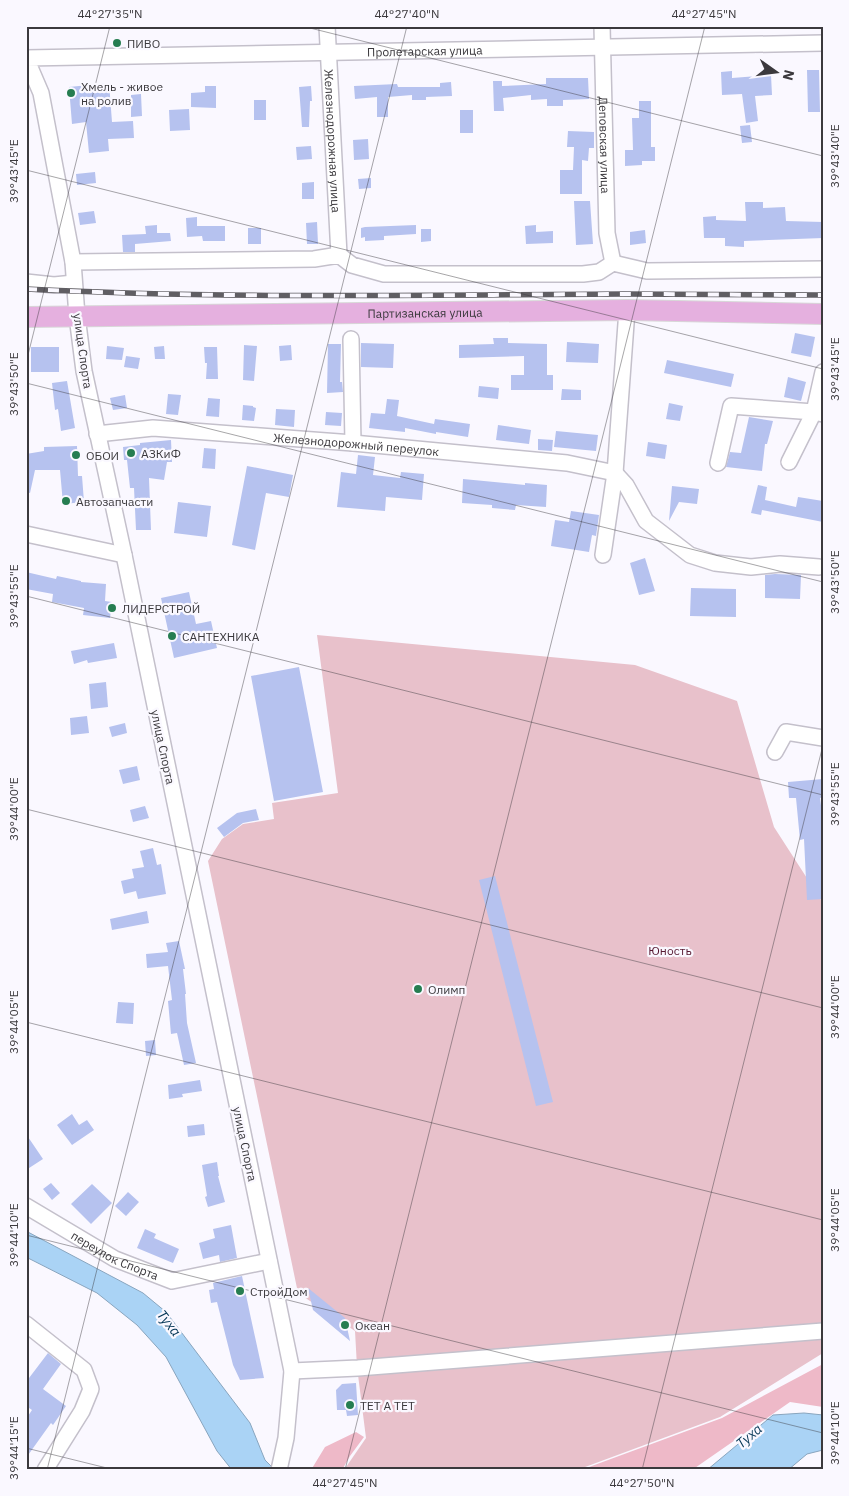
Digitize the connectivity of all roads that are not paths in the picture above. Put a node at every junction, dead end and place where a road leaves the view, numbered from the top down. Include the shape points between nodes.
1 (327, 26) edge
2 (602, 26) edge
3 (823, 43) edge
4 (603, 47) junction
5 (328, 52) junction
6 (26, 58) edge
7 (339, 255) junction
8 (73, 262) junction
9 (614, 263) junction
10 (823, 269) edge
11 (26, 282) edge
12 (74, 283) junction
13 (627, 310) junction
14 (823, 314) edge
15 (77, 316) junction
16 (26, 317) edge
17 (351, 339) dead end
18 (823, 372) edge
19 (818, 413) edge
20 (97, 434) junction
21 (353, 443) junction
22 (789, 462) dead end
23 (718, 463) dead end
24 (615, 473) junction
25 (26, 534) edge
26 (124, 555) junction
27 (603, 555) dead end
28 (819, 568) dead end
29 (823, 738) edge
30 (775, 752) dead end
31 (26, 1206) edge
32 (269, 1261) junction
33 (26, 1324) edge
34 (823, 1331) edge
35 (292, 1371) junction
36 (45, 1470) edge
37 (279, 1470) edge

1 - 5 street, Железнодорожная улица
2 - 4 street, Деповская улица
3 - 4 street, Пролетарская улица
4 - 5 street, Пролетарская улица
4 - 9 street, Деповская улица via 607,233
5 - 6 street, Пролетарская улица
5 - 7 street, Железнодорожная улица
6 - 8 street, улица Спорта via 41,93
7 - 8 street via 296,260
7 - 9 street via 352,265 384,274 584,274 599,272
8 - 12 street, улица Спорта
9 - 10 street via 647,271
11 - 12 street
12 - 15 street, улица Спорта
13 - 14 main road, Партизанская улица
13 - 15 main road, Партизанская улица
13 - 24 street
15 - 16 main road, Партизанская улица
15 - 20 street, улица Спорта
17 - 21 street
18 - 19 street
19 - 22 street
19 - 23 street via 731,406
20 - 21 street, Железнодорожный переулок via 153,428
20 - 26 street, улица Спорта
21 - 24 street, Железнодорожный переулок via 567,463
24 - 27 street
24 - 28 street via 626,485 646,521 690,555 715,563 751,567 780,564
25 - 26 street
26 - 32 street, улица Спорта
29 - 30 street via 786,732
31 - 32 street, переулок Спорта via 115,1259 172,1281
32 - 35 street, улица Спорта
33 - 36 street via 84,1370 91,1389 82,1411
34 - 35 street
35 - 37 street, улица Спорта via 286,1438

